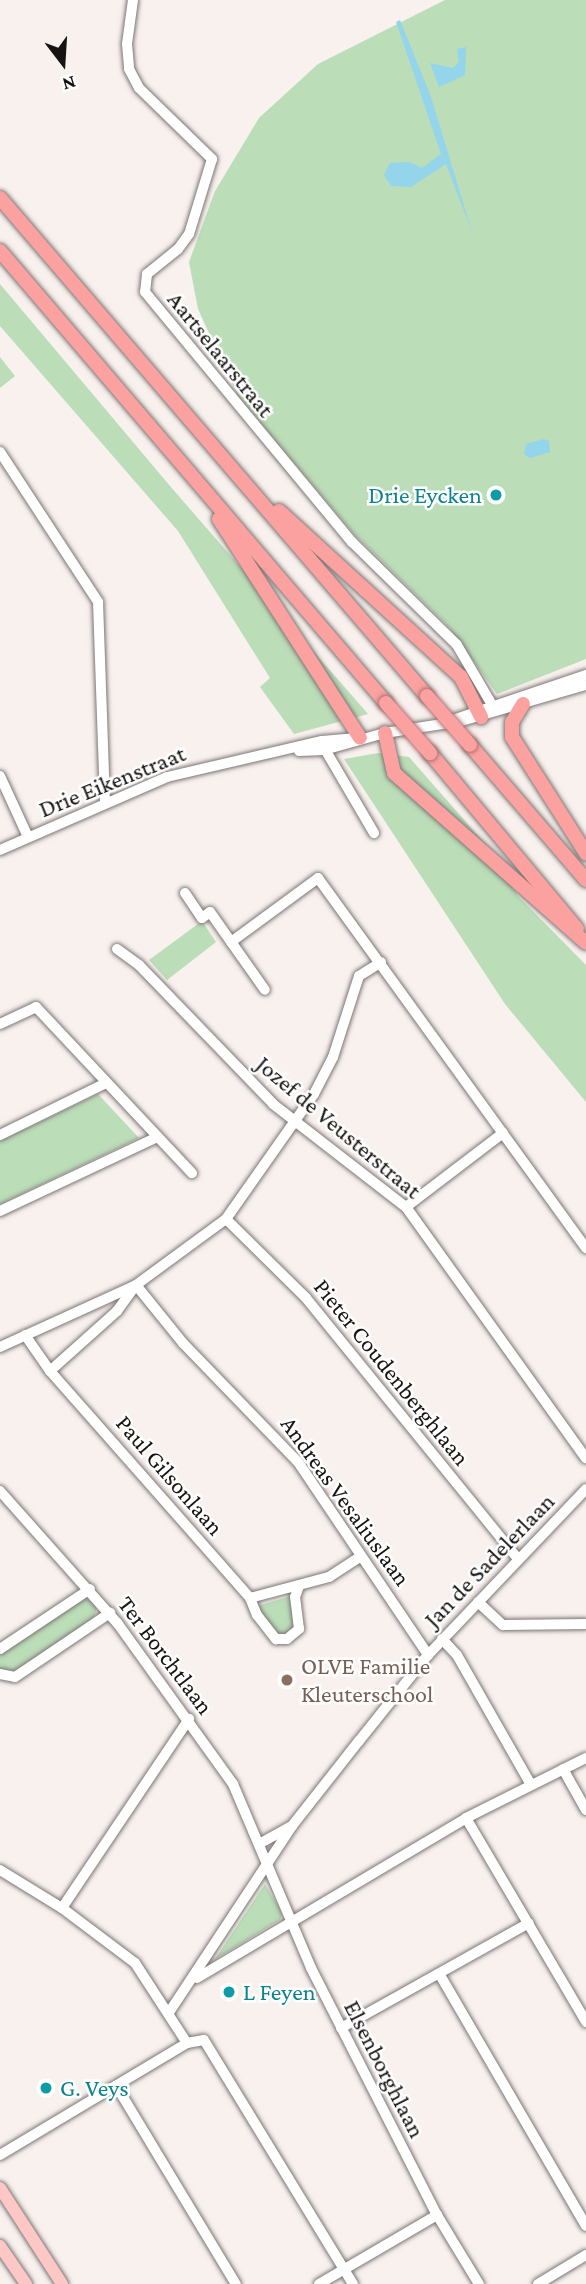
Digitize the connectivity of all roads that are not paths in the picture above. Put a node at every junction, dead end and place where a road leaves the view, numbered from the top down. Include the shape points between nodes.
1 (133, 0) edge
2 (0, 198) edge
3 (0, 251) edge
4 (0, 452) edge
5 (234, 470) junction
6 (199, 485) junction
7 (586, 675) edge
8 (586, 685) edge
9 (523, 704) junction
10 (484, 710) junction
11 (385, 733) junction
12 (360, 738) junction
13 (323, 746) junction
14 (0, 776) edge
15 (105, 803) junction
16 (374, 833) dead end
17 (28, 837) junction
18 (0, 850) edge
19 (586, 853) edge
20 (586, 880) edge
21 (185, 893) dead end
22 (586, 941) edge
23 (231, 942) junction
24 (117, 949) dead end
25 (381, 962) junction
26 (265, 990) dead end
27 (0, 1024) edge
28 (106, 1083) junction
29 (297, 1123) junction
30 (503, 1133) junction
31 (0, 1135) edge
32 (157, 1137) junction
33 (192, 1173) dead end
34 (406, 1207) junction
35 (0, 1210) edge
36 (226, 1219) junction
37 (586, 1248) edge
38 (136, 1285) junction
39 (25, 1335) junction
40 (0, 1347) edge
41 (50, 1371) junction
42 (584, 1450) edge
43 (586, 1489) edge
44 (2, 1496) edge
45 (361, 1556) junction
46 (518, 1559) junction
47 (299, 1586) junction
48 (90, 1589) junction
49 (250, 1598) junction
50 (478, 1602) junction
51 (110, 1613) junction
52 (586, 1625) edge
53 (442, 1639) junction
54 (0, 1649) edge
55 (428, 1655) junction
56 (0, 1674) edge
57 (189, 1720) junction
58 (586, 1758) edge
59 (563, 1769) junction
60 (530, 1783) junction
61 (586, 1810) edge
62 (466, 1818) junction
63 (292, 1826) junction
64 (258, 1843) junction
65 (268, 1865) junction
66 (0, 1870) edge
67 (62, 1908) junction
68 (291, 1921) junction
69 (529, 1923) junction
70 (440, 1975) junction
71 (193, 1980) junction
72 (170, 2011) junction
73 (586, 2022) edge
74 (341, 2028) junction
75 (187, 2043) junction
76 (117, 2087) junction
77 (0, 2155) edge
78 (0, 2188) edge
79 (437, 2216) junction
80 (586, 2226) edge
81 (0, 2246) edge
82 (586, 2255) edge
83 (345, 2271) junction
84 (26, 2284) edge
85 (62, 2284) edge
86 (236, 2284) edge
87 (319, 2284) edge
88 (353, 2284) edge
89 (479, 2284) edge
90 (538, 2284) edge

1 - 10 street, Aartselaarstraat via 127,44 130,69 139,88 212,159 189,233 178,249 147,274 145,292 156,311 352,542 457,645
2 - 5 highway
3 - 6 highway
4 - 15 street via 98,602
5 - 10 highway via 461,677
5 - 20 highway, bridge
6 - 12 highway
6 - 22 highway, bridge
7 - 10 street, Drie Eikenstraat
8 - 9 street, Drie Eikenstraat
9 - 10 street, Drie Eikenstraat
9 - 19 highway via 510,728 512,737
10 - 11 street, Drie Eikenstraat
11 - 12 street, Drie Eikenstraat
11 - 22 highway via 394,773
12 - 13 street, Drie Eikenstraat
13 - 15 street, Drie Eikenstraat via 167,777
13 - 16 street
14 - 17 street
15 - 17 street, Drie Eikenstraat
17 - 18 street, Drie Eikenstraat
21 - 23 street via 202,918 210,912
23 - 25 street via 317,878
23 - 26 street
24 - 29 street, Jozef de Veusterstraat via 139,965
25 - 29 street via 359,976 333,1057
25 - 30 street
27 - 28 street via 36,1007
28 - 31 street
28 - 32 street
29 - 34 street, Jozef de Veusterstraat
29 - 36 street
30 - 34 street
30 - 37 street
32 - 33 street
32 - 35 street
34 - 42 street, Jozef de Veusterstraat
36 - 38 street
36 - 46 street, Pieter Coudenberghlaan via 306,1298
38 - 39 street
38 - 41 street via 117,1311
38 - 45 street, Andreas Vesaliuslaan via 183,1343 284,1445
39 - 40 street
39 - 41 street, Paul Gilsonlaan
41 - 49 street, Paul Gilsonlaan
43 - 46 street, Jan de Sadelerlaan
44 - 48 street, Ter Borchtlaan
45 - 47 street via 329,1577
45 - 55 street, Andreas Vesaliuslaan
46 - 50 street, Jan de Sadelerlaan
47 - 49 street
47 - 49 street, Paul Gilsonlaan via 295,1597 299,1629 282,1640 275,1639
48 - 51 street, Ter Borchtlaan
48 - 54 street
50 - 52 street via 503,1625
50 - 53 street, Jan de Sadelerlaan
51 - 56 street via 15,1677
51 - 57 street, Ter Borchtlaan
53 - 55 street, Jan de Sadelerlaan
53 - 60 street via 457,1656
55 - 63 street, Jan de Sadelerlaan
57 - 64 street, Ter Borchtlaan via 233,1784
57 - 67 street
58 - 59 street
59 - 60 street
59 - 61 street
60 - 62 street
62 - 68 street
62 - 69 street
63 - 64 street, Jan de Sadelerlaan
63 - 65 street, Jan de Sadelerlaan
64 - 65 street, Ter Borchtlaan
65 - 68 street, Elsenborghlaan
65 - 71 street, Jan de Sadelerlaan
66 - 67 street
67 - 72 street via 135,1963
68 - 71 street
68 - 74 street, Elsenborghlaan
69 - 70 street
69 - 73 street
70 - 74 street
70 - 80 street
71 - 72 street, Jan de Sadelerlaan
72 - 75 street
74 - 79 street, Elsenborghlaan
75 - 76 street
75 - 83 street via 196,2038 209,2043
76 - 77 street
76 - 86 street
78 - 85 main road
79 - 83 street
79 - 89 street, Elsenborghlaan
81 - 84 main road
82 - 90 street
83 - 87 street
83 - 88 street

